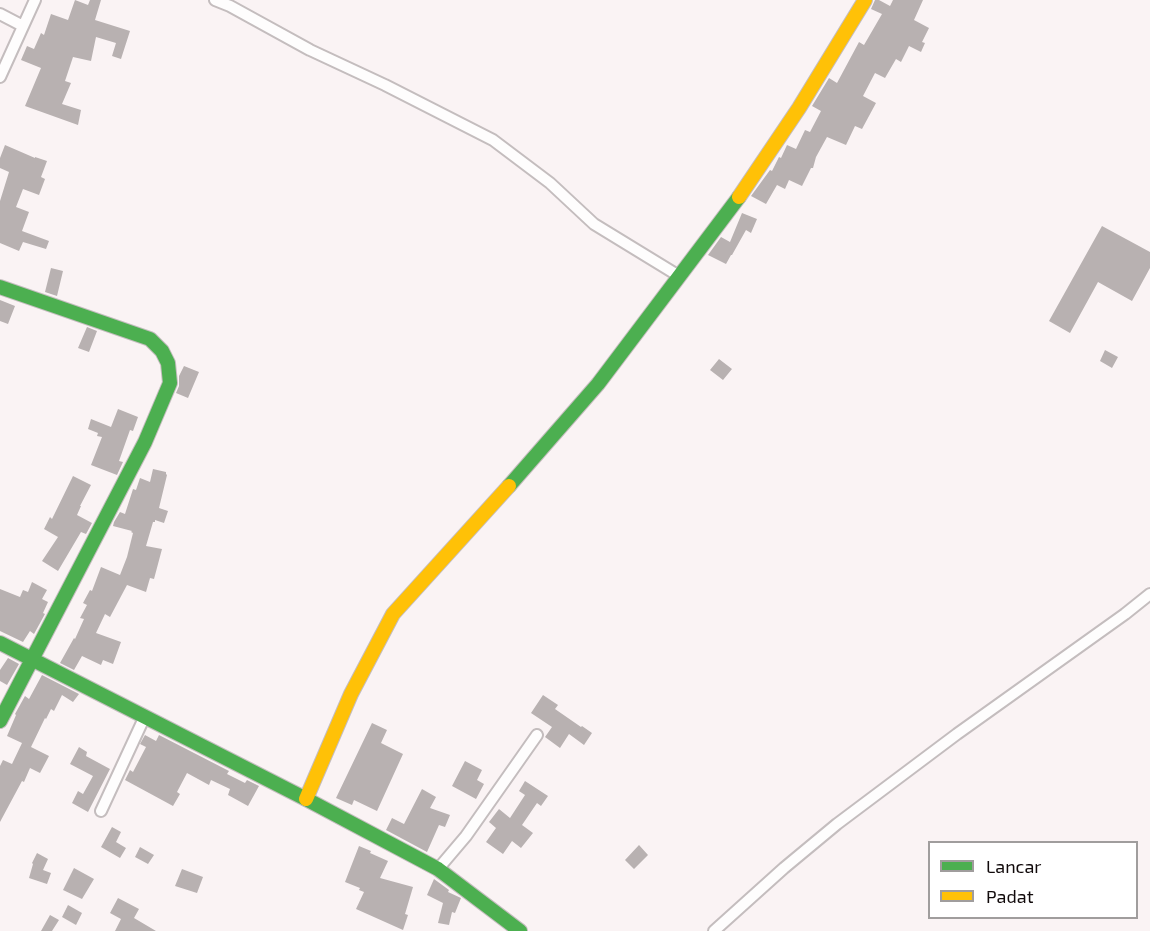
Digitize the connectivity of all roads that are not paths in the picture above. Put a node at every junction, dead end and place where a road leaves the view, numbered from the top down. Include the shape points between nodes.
1 (35, 0) edge
2 (215, 0) edge
3 (865, 0) edge
4 (230, 3) edge
5 (0, 15) edge
6 (23, 26) junction
7 (0, 76) edge
8 (679, 276) junction
9 (0, 287) edge
10 (1150, 594) edge
11 (0, 643) edge
12 (33, 658) junction
13 (145, 716) junction
14 (0, 721) edge
15 (537, 735) dead end
16 (306, 799) junction
17 (101, 811) dead end
18 (438, 869) junction
19 (520, 931) edge
20 (714, 931) edge

1 - 6 street
2 - 4 street
3 - 8 street via 764,161
4 - 8 street via 310,50 493,140 550,183 594,224
5 - 6 street
6 - 7 street
8 - 16 street via 598,384 393,614 351,694
9 - 12 street via 150,339 162,351 170,372 170,383 145,442
10 - 20 street via 837,824
11 - 12 street
12 - 13 street
12 - 14 street
13 - 16 street
13 - 17 street
15 - 18 street
16 - 18 street
18 - 19 street

